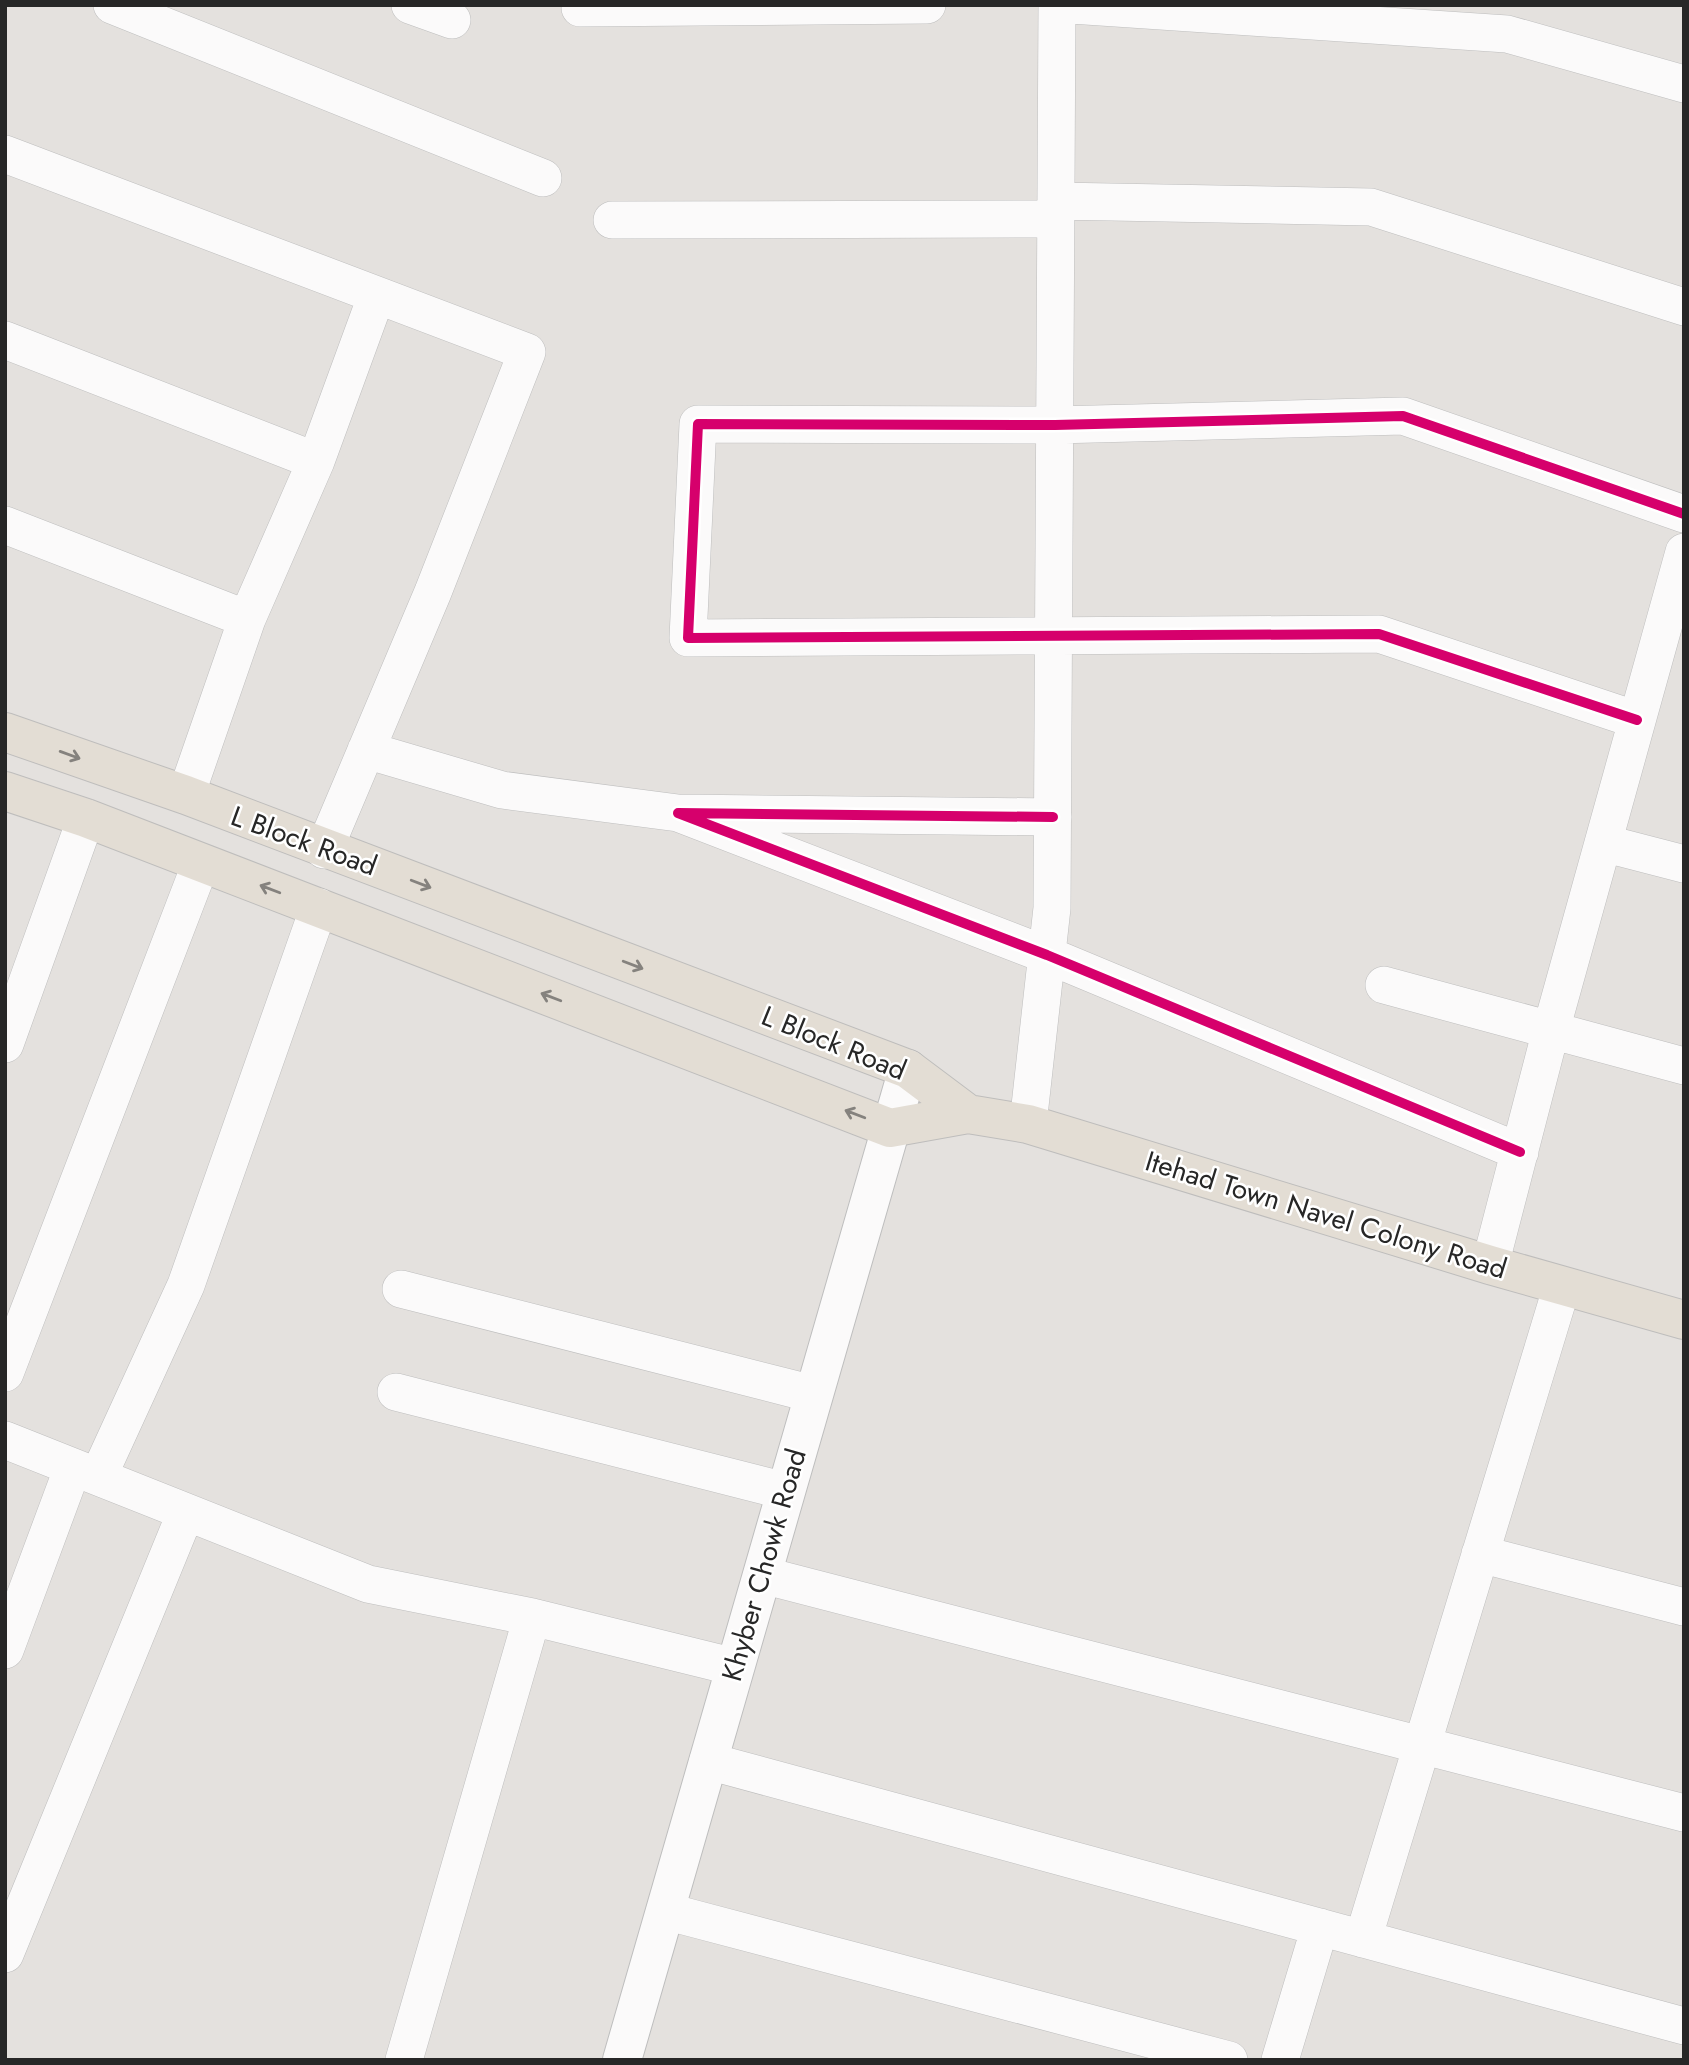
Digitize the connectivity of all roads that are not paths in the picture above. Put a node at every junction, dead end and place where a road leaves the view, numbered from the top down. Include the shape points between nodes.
1 (112, 5) edge
2 (410, 5) edge
3 (927, 5) edge
4 (1058, 5) edge
5 (1071, 5) edge
6 (580, 8) dead end
7 (452, 20) dead end
8 (1684, 84) edge
9 (5, 154) edge
10 (543, 178) dead end
11 (1056, 210) junction
12 (612, 220) dead end
13 (376, 297) junction
14 (1684, 307) edge
15 (5, 340) edge
16 (1055, 425) junction
17 (316, 461) junction
18 (1684, 514) edge
19 (5, 526) edge
20 (1684, 552) edge
21 (247, 619) junction
22 (1674, 626) edge
23 (1054, 636) junction
24 (1637, 720) junction
25 (5, 732) edge
26 (366, 750) junction
27 (5, 791) edge
28 (186, 795) junction
29 (678, 813) junction
30 (1053, 817) junction
31 (86, 818) junction
32 (1603, 843) junction
33 (324, 850) junction
34 (201, 863) junction
35 (1684, 864) edge
36 (319, 907) junction
37 (1047, 955) junction
38 (1384, 985) dead end
39 (1551, 1030) junction
40 (5, 1044) edge
41 (1684, 1066) edge
42 (908, 1069) junction
43 (968, 1114) junction
44 (1028, 1124) junction
45 (890, 1128) junction
46 (1520, 1152) junction
47 (1490, 1265) junction
48 (1562, 1286) junction
49 (401, 1289) dead end
50 (1684, 1320) edge
51 (5, 1373) edge
52 (397, 1392) dead end
53 (813, 1394) junction
54 (5, 1440) edge
55 (86, 1472) junction
56 (785, 1491) junction
57 (186, 1512) junction
58 (1480, 1554) junction
59 (762, 1575) junction
60 (1684, 1607) edge
61 (532, 1617) junction
62 (5, 1650) edge
63 (735, 1667) junction
64 (1422, 1746) junction
65 (708, 1761) junction
66 (1684, 1813) edge
67 (665, 1911) junction
68 (1320, 1927) junction
69 (1363, 1939) junction
70 (5, 1954) edge
71 (1684, 2026) edge
72 (404, 2060) edge
73 (622, 2060) edge
74 (1229, 2060) edge
75 (1280, 2060) edge

1 - 10 street
2 - 7 street
3 - 6 street
4 - 11 street
5 - 8 street via 1507,34
9 - 13 street
11 - 12 street
11 - 14 street via 1371,207
11 - 16 street
13 - 17 street
13 - 26 street via 527,352
15 - 17 street
16 - 18 street via 1403,416
16 - 23 street
16 - 23 street via 698,424 688,638
17 - 21 street
19 - 21 street
20 - 22 street
21 - 28 street
22 - 24 street
23 - 24 street via 1378,634
23 - 30 street
24 - 32 street
25 -> 28 main road, L Block Road
26 - 29 street via 502,790
26 - 33 street
27 - 31 main road, L Block Road
28 - 33 main road, L Block Road
29 - 30 street
29 - 37 street
30 - 37 street
31 - 34 main road, L Block Road
31 - 40 street
32 - 35 street
32 - 39 street
33 -> 42 main road, L Block Road
36 -> 34 main road, L Block Road
34 - 51 street
45 -> 36 main road, L Block Road
36 - 55 street via 186,1285
37 - 44 street
37 - 46 street
38 - 39 street
39 - 41 street
39 - 46 street
42 - 43 main road, L Block Road
42 - 45 street, Khyber Chowk Road
43 - 44 main road, Itehad Town Navel Colony Road
43 - 45 main road, L Block Road
44 - 47 main road, Itehad Town Navel Colony Road
45 - 53 street, Khyber Chowk Road
46 - 47 street
47 - 48 main road, Itehad Town Navel Colony Road
48 - 50 main road, Itehad Town Navel Colony Road
48 - 58 street
49 - 53 street
52 - 56 street
53 - 56 street, Khyber Chowk Road
54 - 55 street
55 - 57 street
55 - 62 street
56 - 59 street, Khyber Chowk Road
57 - 61 street via 368,1584
57 - 70 street
58 - 60 street
58 - 64 street
59 - 63 street, Khyber Chowk Road
59 - 64 street
61 - 63 street
61 - 72 street
63 - 65 street, Khyber Chowk Road
64 - 66 street
64 - 69 street
65 - 67 street, Khyber Chowk Road
65 - 68 street
67 - 73 street, Khyber Chowk Road
67 - 74 street
68 - 69 street
68 - 75 street
69 - 71 street

